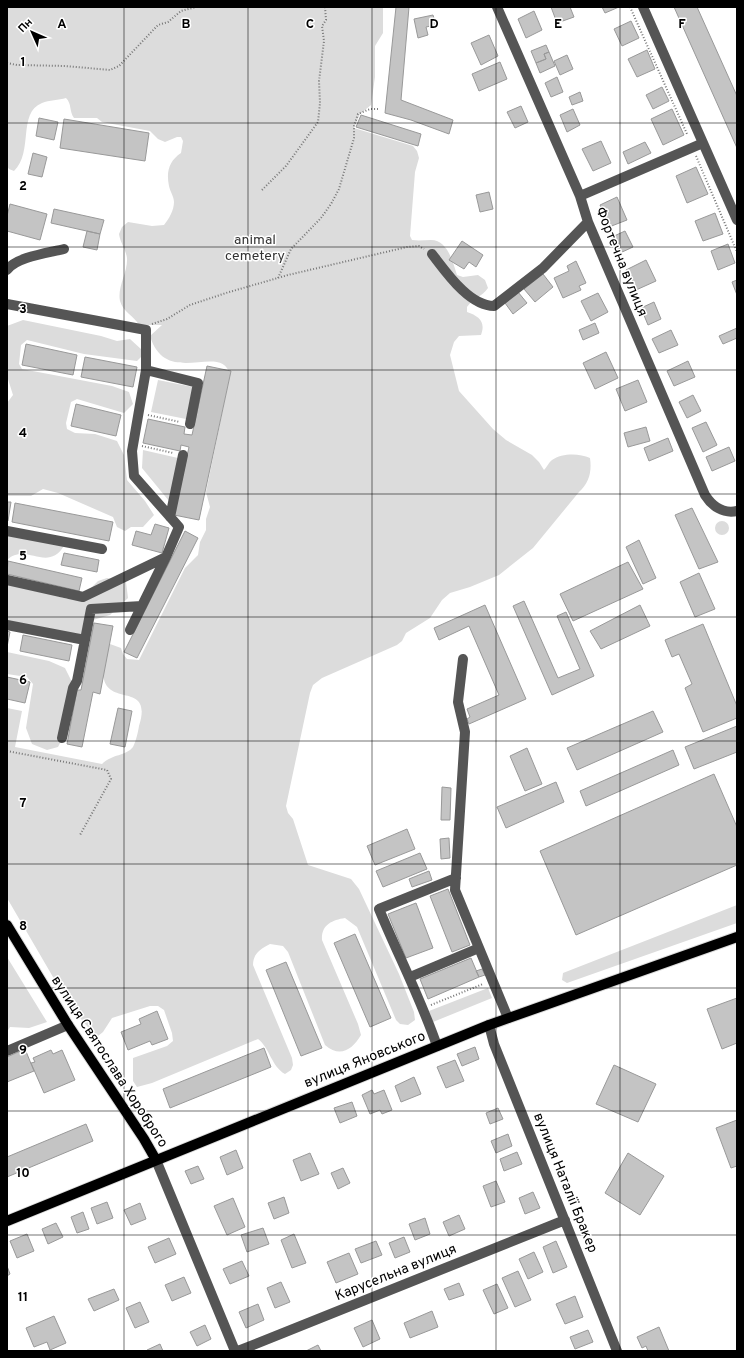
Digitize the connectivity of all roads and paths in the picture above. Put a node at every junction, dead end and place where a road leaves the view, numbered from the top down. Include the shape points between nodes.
1 (196, 7) edge
2 (325, 7) edge
3 (498, 7) edge
4 (630, 7) edge
5 (643, 7) edge
6 (7, 63) edge
7 (378, 109) dead end
8 (687, 135) dead end
9 (703, 143) junction
10 (696, 155) dead end
11 (262, 190) dead end
12 (580, 196) junction
13 (736, 216) edge
14 (588, 222) junction
15 (64, 249) dead end
16 (737, 252) edge
17 (432, 254) joint
18 (7, 270) edge
19 (277, 279) junction
20 (7, 304) edge
21 (136, 329) junction
22 (146, 370) junction
23 (138, 414) junction
24 (190, 424) joint
25 (133, 444) junction
26 (183, 455) joint
27 (736, 512) edge
28 (170, 517) junction
29 (7, 531) edge
30 (102, 549) dead end
31 (166, 557) junction
32 (7, 580) edge
33 (142, 606) junction
34 (7, 625) edge
35 (130, 630) dead end
36 (85, 640) junction
37 (463, 660) dead end
38 (62, 738) dead end
39 (7, 751) edge
40 (80, 835) dead end
41 (456, 878) junction
42 (7, 925) edge
43 (737, 937) edge
44 (479, 948) junction
45 (410, 977) junction
46 (493, 980) junction
47 (423, 1009) junction
48 (508, 1018) junction
49 (68, 1025) junction
50 (489, 1025) junction
51 (437, 1046) junction
52 (7, 1051) edge
53 (156, 1160) junction
54 (565, 1220) junction
55 (7, 1221) edge
56 (235, 1351) edge
57 (238, 1351) edge
58 (617, 1351) edge

1 - 6 path via 181,11 168,22 158,25 119,66 110,70
2 - 11 path via 318,122 286,166
3 - 12 street, Фортечна вулиця
4 - 8 path
5 - 9 street
7 - 19 path via 358,114 354,138 339,189 321,218 291,249
9 - 12 street
9 - 13 street
10 - 16 path
12 - 14 street, Фортечна вулиця
14 - 17 street via 543,268 494,306 477,302 456,283
14 - 27 street, Фортечна вулиця via 705,495 715,507
15 - 18 street via 11,264
17 - 19 path via 419,246 407,247
19 - 21 path via 190,305 167,319
20 - 21 street
21 - 22 street via 146,330
22 - 23 street
22 - 24 street via 198,383
23 - 24 path
23 - 25 street
25 - 26 path
25 - 28 street via 134,476
26 - 28 street
28 - 31 street via 179,527
29 - 30 street
31 - 32 street via 83,597
31 - 33 street
33 - 35 street
33 - 36 street via 91,609
34 - 36 street
36 - 38 street
37 - 41 street via 458,702 465,732
39 - 40 path via 107,770 111,780
41 - 44 street via 455,890
41 - 45 street via 379,909 400,960
42 - 49 main road, вулиця Святослава Хороброго
43 - 48 main road, вулиця Яновського
44 - 45 street
44 - 46 street
45 - 47 street
46 - 47 path
46 - 48 street
47 - 51 street
48 - 50 main road, вулиця Яновського
49 - 52 street
49 - 53 main road, вулиця Святослава Хороброго
50 - 51 main road, вулиця Яновського
50 - 54 street, вулиця Наталії Бракер via 494,1044
51 - 53 main road, вулиця Яновського
53 - 55 main road, вулиця Яновського
53 - 56 street, вулиця Святослава Хороброго
54 - 57 street, Карусельна вулиця
54 - 58 street, вулиця Наталії Бракер

